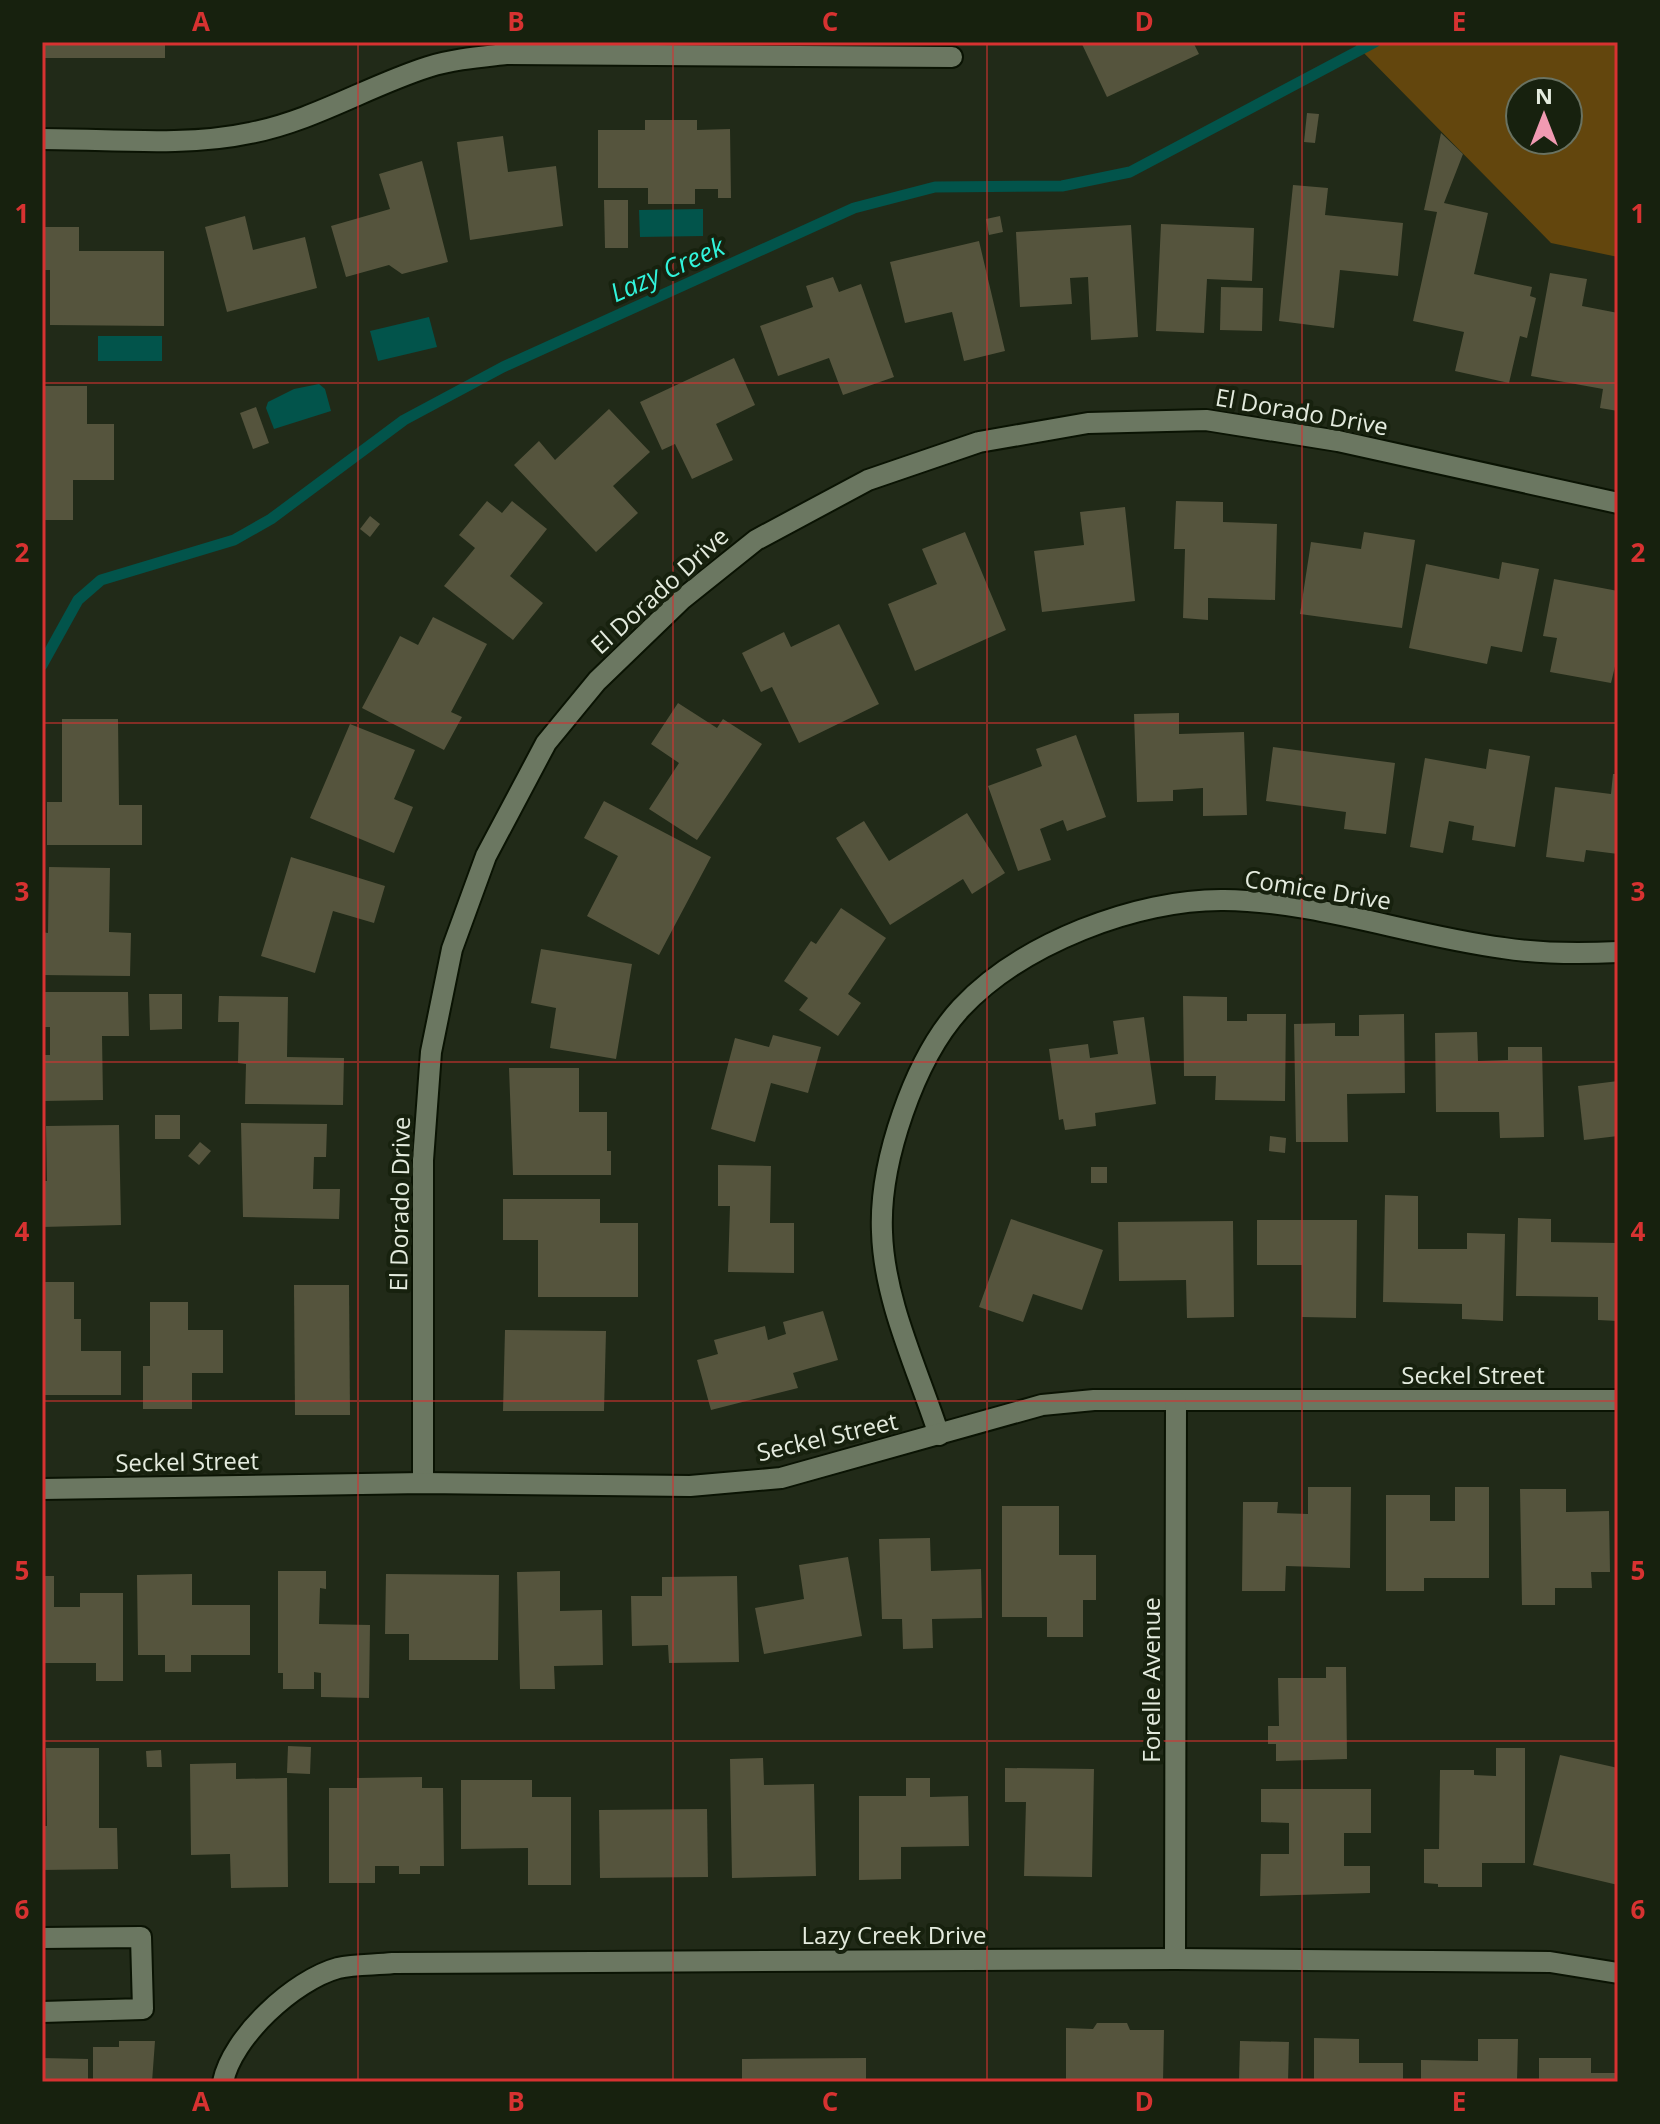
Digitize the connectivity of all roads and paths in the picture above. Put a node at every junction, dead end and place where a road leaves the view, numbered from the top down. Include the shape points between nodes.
1 (952, 57) dead end
2 (42, 139) edge
3 (1618, 503) edge
4 (1618, 952) edge
5 (1618, 1400) edge
6 (1176, 1401) junction
7 (939, 1435) junction
8 (423, 1483) junction
9 (42, 1489) edge
10 (42, 1938) edge
11 (1175, 1959) junction
12 (1618, 1973) edge
13 (42, 2012) edge
14 (223, 2082) edge

1 - 2 street via 506,54 427,67 294,122 248,134
3 - 8 street, El Dorado Drive via 1338,441 1206,420 1088,423 979,442 868,480 756,540 681,600 597,681 546,743 486,856 452,949 431,1052 423,1160
4 - 7 street, Comice Drive via 1503,948 1268,903 1221,900 1172,904 1110,921 1050,944 1003,972 960,1010 923,1068 898,1123 885,1182 886,1276
5 - 6 street, Seckel Street
6 - 7 street, Seckel Street via 1042,1405
6 - 11 street, Forelle Avenue
7 - 8 street, Seckel Street via 781,1478 690,1486
8 - 9 street, Seckel Street
10 - 13 street via 141,1937 143,2009
11 - 12 street, Lazy Creek Drive via 1550,1962
11 - 14 street, Lazy Creek Drive via 407,1963 337,1968 292,1992 252,2028

